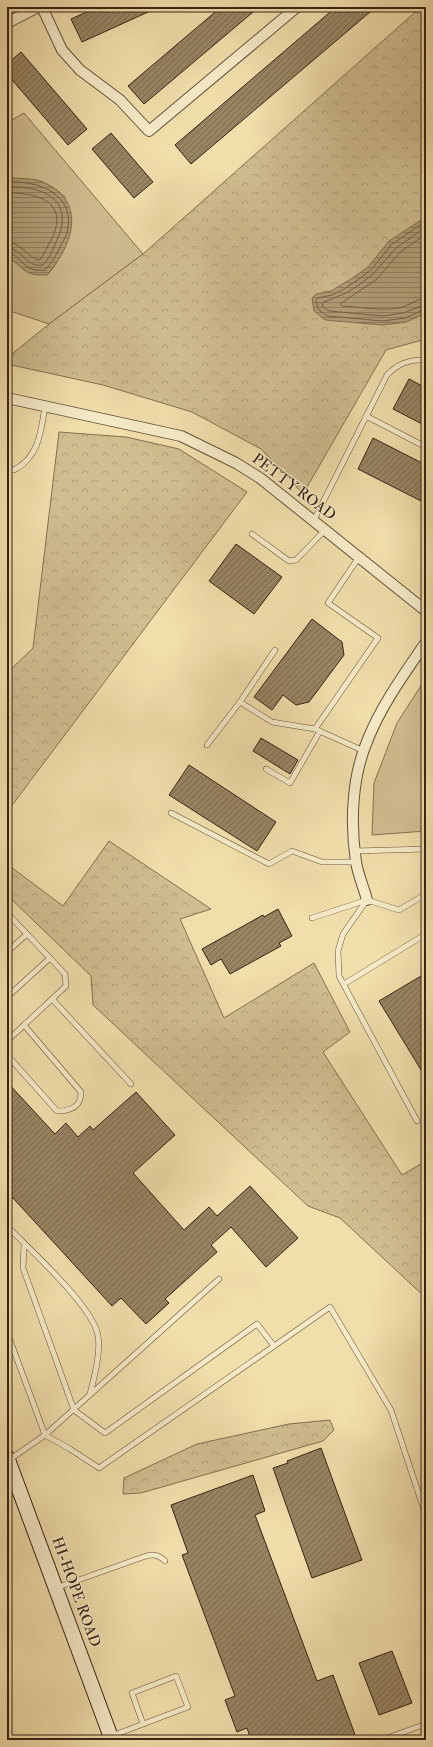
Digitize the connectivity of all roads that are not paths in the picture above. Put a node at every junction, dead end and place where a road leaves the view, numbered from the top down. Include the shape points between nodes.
1 (38, 7) edge
2 (42, 7) edge
3 (297, 7) edge
4 (7, 23) edge
5 (426, 360) edge
6 (7, 398) edge
7 (45, 406) junction
8 (366, 416) junction
9 (422, 445) dead end
10 (7, 468) edge
11 (314, 520) junction
12 (325, 529) junction
13 (252, 534) dead end
14 (360, 557) junction
15 (424, 606) edge
16 (426, 642) edge
17 (275, 650) dead end
18 (240, 702) junction
19 (318, 730) junction
20 (207, 745) dead end
21 (364, 751) junction
22 (266, 768) dead end
23 (171, 813) dead end
24 (426, 849) edge
25 (355, 851) junction
26 (356, 862) junction
27 (426, 894) edge
28 (367, 900) junction
29 (7, 913) edge
30 (312, 918) dead end
31 (27, 934) junction
32 (426, 934) edge
33 (7, 952) edge
34 (50, 958) junction
35 (344, 984) junction
36 (7, 997) edge
37 (52, 999) junction
38 (24, 1025) junction
39 (7, 1041) edge
40 (7, 1055) edge
41 (131, 1084) dead end
42 (417, 1120) dead end
43 (7, 1226) edge
44 (24, 1244) junction
45 (219, 1279) dead end
46 (7, 1332) edge
47 (274, 1346) junction
48 (90, 1395) junction
49 (74, 1410) junction
50 (45, 1435) junction
51 (7, 1460) edge
52 (426, 1516) edge
53 (165, 1561) dead end
54 (56, 1588) junction
55 (143, 1724) junction
56 (426, 1724) edge
57 (108, 1739) edge
58 (381, 1740) edge

1 - 4 street
2 - 3 street via 62,50 80,70 120,100 149,131
5 - 8 lane via 402,363 392,369
6 - 7 street, PETTY ROAD
7 - 10 lane via 40,438 32,456 14,470
7 - 11 street, PETTY ROAD via 181,436 260,478
8 - 9 lane
8 - 11 lane
11 - 12 street, PETTY ROAD
12 - 13 lane via 296,560 289,561
12 - 14 street, PETTY ROAD
14 - 15 street, PETTY ROAD
14 - 19 lane via 328,603 378,638
16 - 21 street via 389,697
17 - 18 lane
18 - 19 lane via 272,722
18 - 20 lane
19 - 21 lane
19 - 22 lane via 290,783
21 - 25 street via 354,783
23 - 26 lane via 269,864 292,851 322,862
24 - 25 lane
25 - 26 street
26 - 28 street
27 - 28 lane via 399,910
28 - 30 lane
28 - 35 lane via 342,934 338,951 339,976
29 - 31 lane
31 - 33 lane
31 - 34 lane
32 - 35 lane
34 - 36 lane
34 - 37 lane via 65,974 66,979 66,986
35 - 42 lane
37 - 38 lane
37 - 41 lane
38 - 39 lane
38 - 40 lane via 81,1092 81,1099 76,1107 67,1111 57,1111
43 - 44 lane
44 - 48 lane via 77,1299 91,1318 98,1337 97,1368
44 - 49 lane via 23,1268
45 - 48 lane
46 - 50 lane
47 - 49 lane via 257,1324 105,1433
47 - 50 lane via 99,1468
47 - 52 lane via 330,1307 391,1410
48 - 49 lane
49 - 50 lane
50 - 51 lane
51 - 54 street, HI-HOPE ROAD
53 - 54 lane via 155,1555 143,1557
54 - 57 street, HI-HOPE ROAD
55 - 55 lane via 188,1707 176,1676 132,1693
55 - 57 lane
56 - 58 lane

